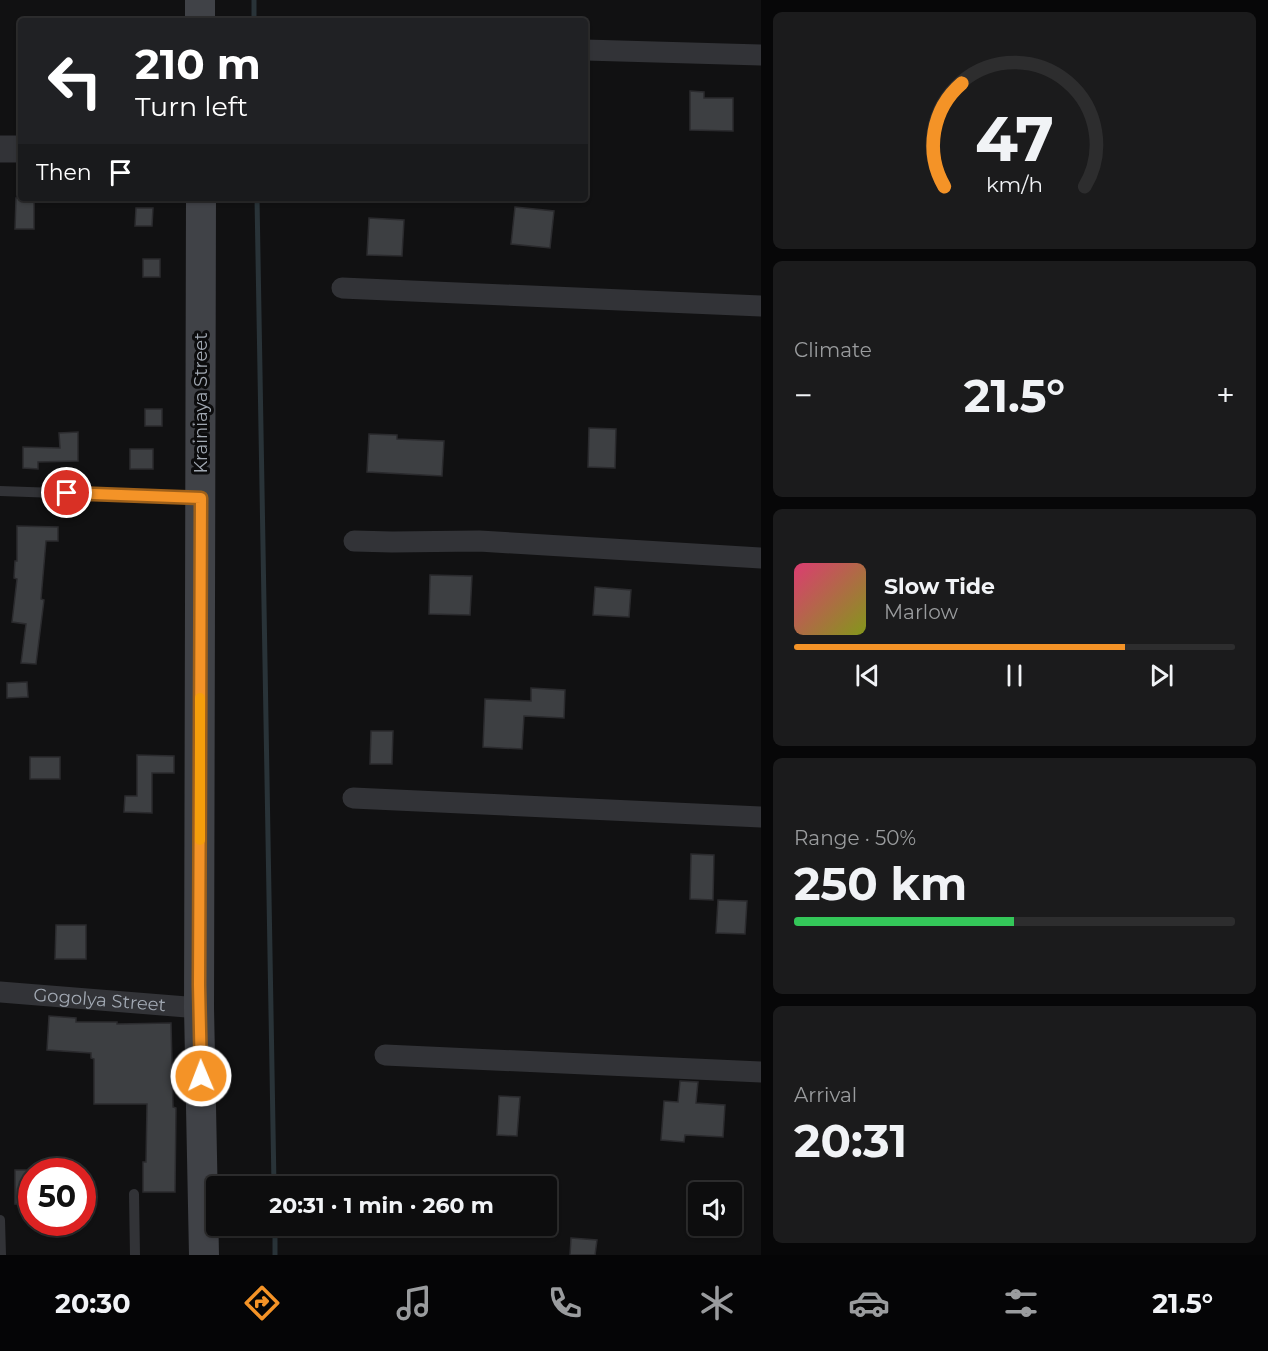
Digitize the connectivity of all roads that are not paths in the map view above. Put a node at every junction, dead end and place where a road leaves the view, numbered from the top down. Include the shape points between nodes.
1 (200, 0) edge
2 (200, 18) edge
3 (588, 50) edge
4 (761, 55) edge
5 (18, 149) edge
6 (0, 150) edge
7 (201, 201) edge
8 (342, 288) dead end
9 (761, 306) edge
10 (0, 491) edge
11 (201, 498) junction
12 (354, 541) dead end
13 (761, 558) edge
14 (352, 798) dead end
15 (761, 817) edge
16 (0, 992) edge
17 (199, 1008) junction
18 (385, 1055) dead end
19 (761, 1072) edge
20 (134, 1194) dead end
21 (0, 1220) edge
22 (1, 1255) edge
23 (135, 1255) edge
24 (204, 1255) edge

1 - 2 main road
3 - 4 street
5 - 6 street
7 - 11 main road, Krainiaya Street
8 - 9 street
10 - 11 lane
11 - 17 main road, Krainiaya Street
12 - 13 street via 479,541
14 - 15 street
16 - 17 street, Gogolya Street
17 - 24 main road, Krainiaya Street
18 - 19 street
20 - 23 lane
21 - 22 lane

